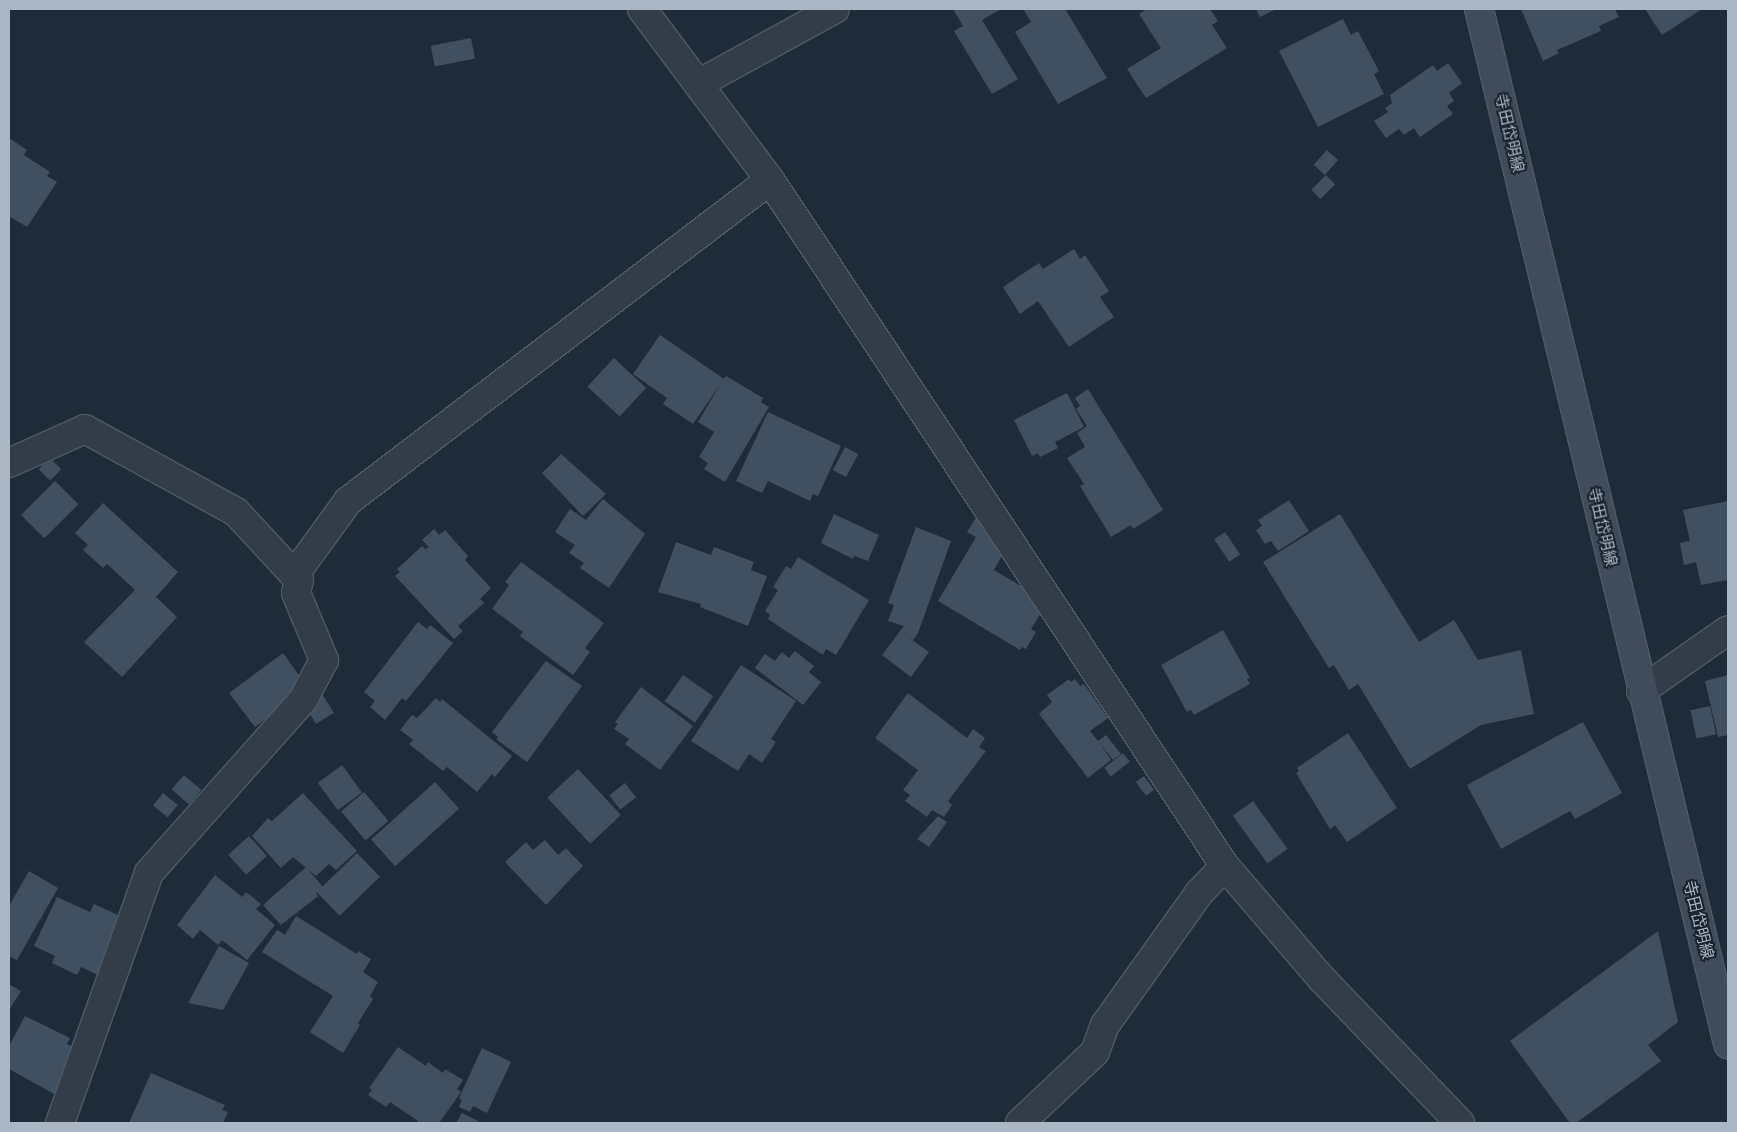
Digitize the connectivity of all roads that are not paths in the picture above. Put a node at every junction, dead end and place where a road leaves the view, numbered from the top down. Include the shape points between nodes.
1 (642, 9) edge
2 (835, 9) edge
3 (1480, 9) edge
4 (698, 84) junction
5 (770, 180) junction
6 (9, 463) edge
7 (295, 574) junction
8 (1728, 630) edge
9 (1641, 691) junction
10 (1225, 866) junction
11 (1728, 1044) edge
12 (60, 1123) edge
13 (1020, 1123) edge
14 (1460, 1123) edge

1 - 4 street
2 - 4 street
3 - 9 main road, 寺田岱明線
4 - 5 street
5 - 7 street via 348,501
5 - 10 street
6 - 7 street via 85,429 236,512
7 - 12 street via 299,580 296,593 324,660 304,700 149,873
8 - 9 street
9 - 11 main road, 寺田岱明線
10 - 13 street via 1198,893 1105,1025 1095,1052
10 - 14 street via 1322,979

